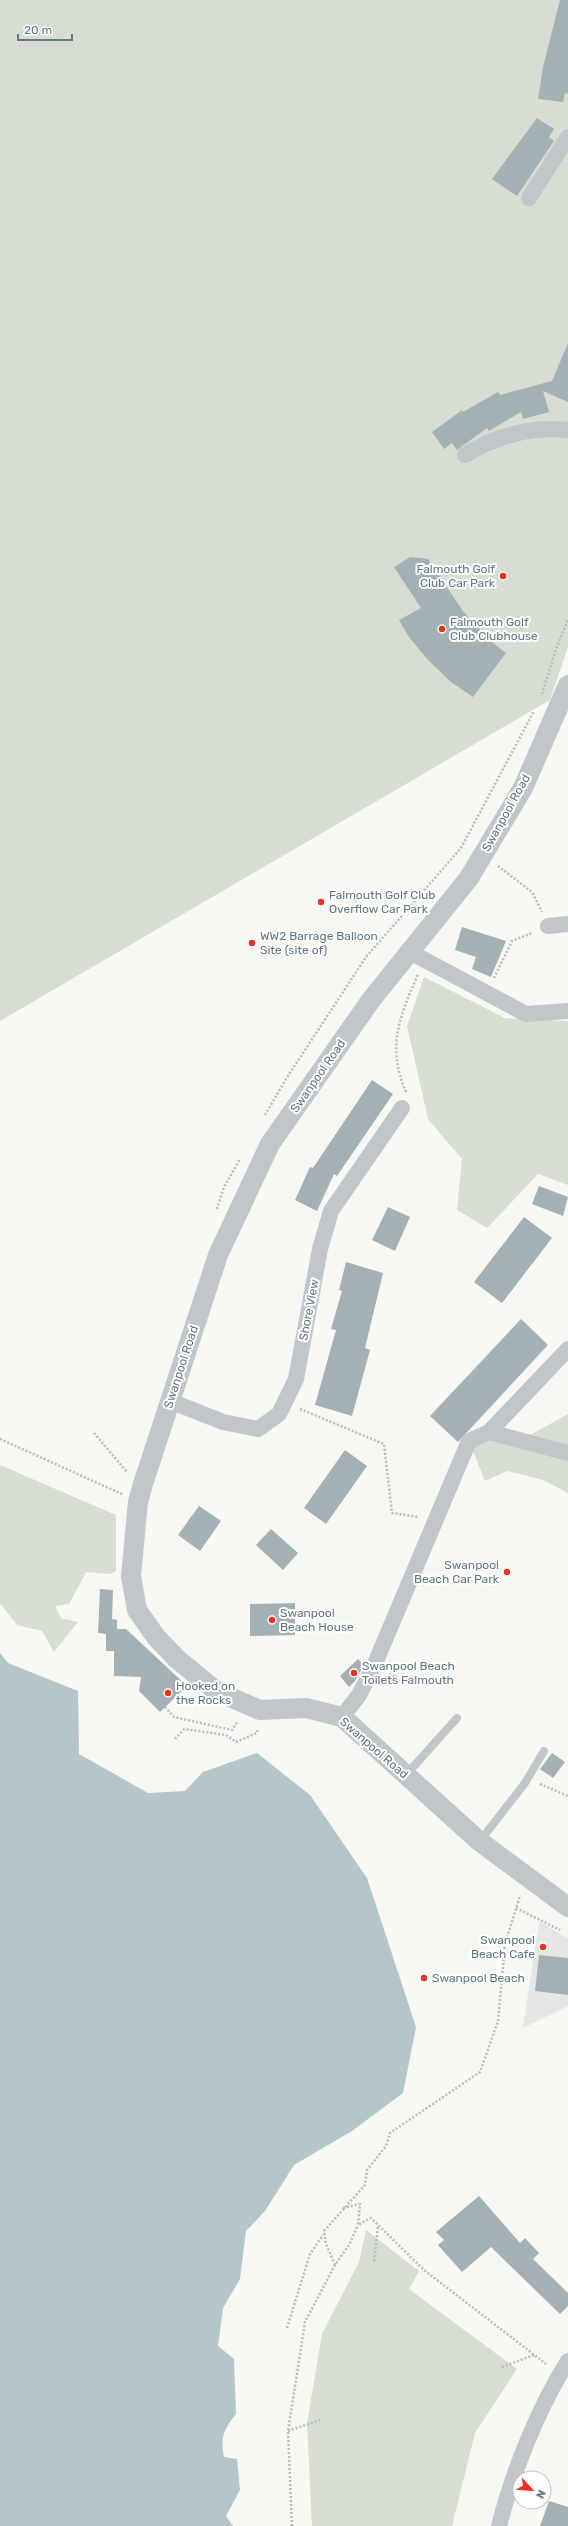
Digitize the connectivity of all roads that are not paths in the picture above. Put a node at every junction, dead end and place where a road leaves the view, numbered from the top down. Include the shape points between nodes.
1 (568, 137) edge
2 (528, 198) dead end
3 (568, 430) edge
4 (465, 455) dead end
5 (568, 685) edge
6 (568, 924) edge
7 (548, 926) road end
8 (417, 955) junction
9 (568, 1011) edge
10 (402, 1108) dead end
11 (568, 1349) edge
12 (170, 1401) junction
13 (489, 1432) junction
14 (568, 1453) edge
15 (342, 1717) junction
16 (457, 1718) dead end
17 (544, 1751) dead end
18 (406, 1775) junction
19 (479, 1841) junction
20 (568, 1907) edge
21 (565, 2367) edge
22 (499, 2526) edge

1 - 2 street
3 - 4 street via 534,430 504,437
5 - 8 street, Swanpool Road via 523,788 470,878
6 - 7 street
8 - 9 street via 526,1014
8 - 12 street, Swanpool Road via 371,1000 270,1144 218,1255
10 - 12 street, Shore View via 331,1211 320,1249 296,1379 279,1414 258,1429 223,1422
11 - 13 street
12 - 15 street, Swanpool Road via 138,1502 131,1576 137,1610 156,1637 177,1659 216,1691 260,1710 306,1708
13 - 14 street
13 - 15 street via 469,1441 374,1666 359,1695
15 - 18 street, Swanpool Road
16 - 18 lane
17 - 19 lane via 525,1784
18 - 19 street, Swanpool Road
19 - 20 street, Swanpool Road
21 - 22 street via 508,2491

